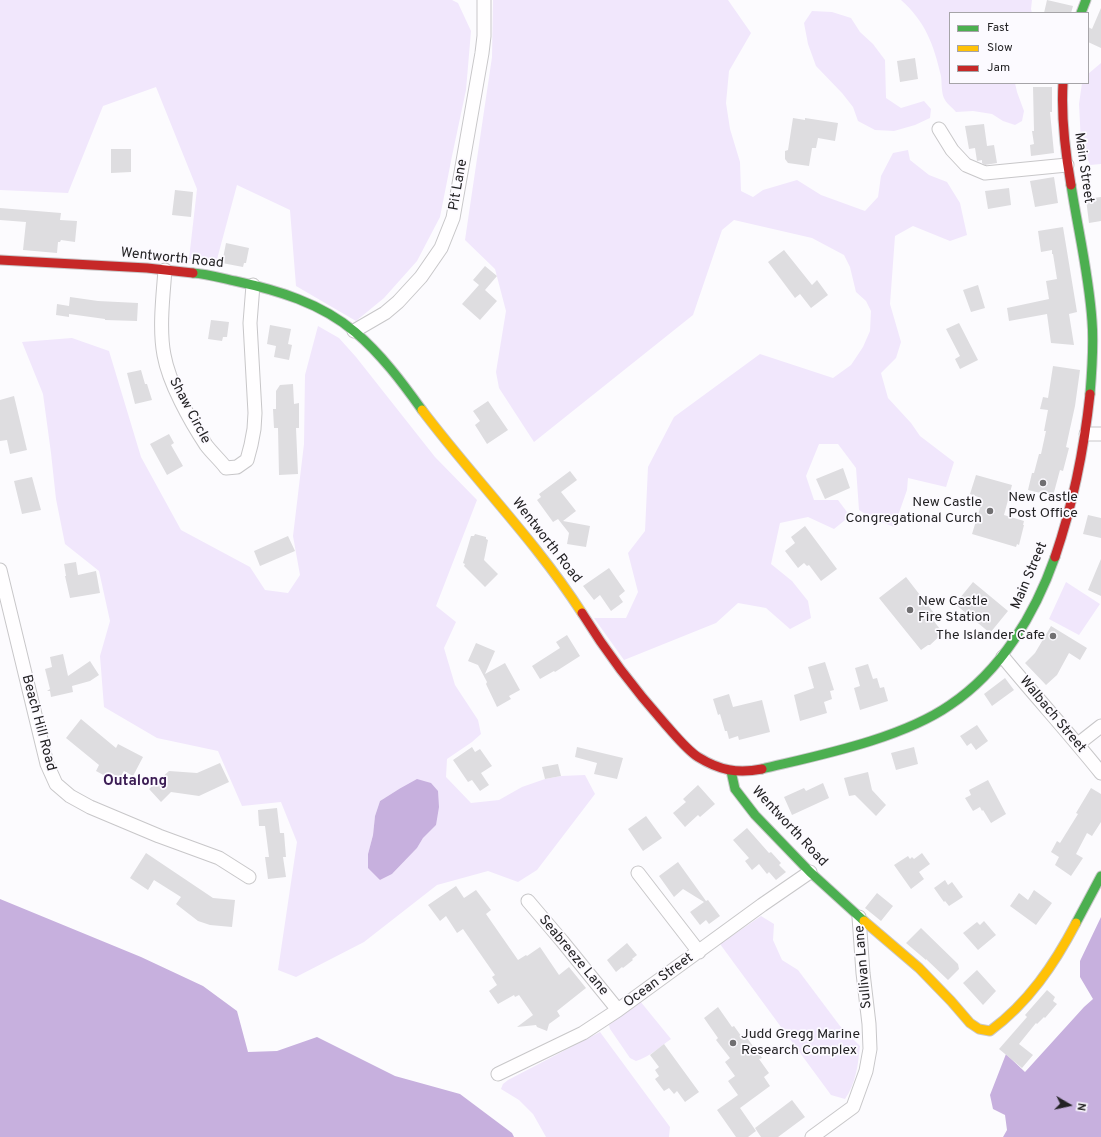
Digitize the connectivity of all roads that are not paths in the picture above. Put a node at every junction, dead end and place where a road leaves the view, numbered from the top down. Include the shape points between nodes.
1 (484, 0) edge
2 (1086, 0) edge
3 (1081, 12) edge
4 (1063, 84) edge
5 (939, 129) dead end
6 (1067, 165) junction
7 (0, 260) edge
8 (164, 270) junction
9 (253, 285) junction
10 (354, 331) junction
11 (1086, 434) junction
12 (1101, 434) edge
13 (0, 570) edge
14 (1003, 657) junction
15 (1101, 726) edge
16 (1078, 744) junction
17 (731, 771) junction
18 (1101, 773) edge
19 (810, 872) junction
20 (638, 873) dead end
21 (1101, 876) edge
22 (249, 877) dead end
23 (528, 901) dead end
24 (859, 917) junction
25 (699, 952) junction
26 (618, 1010) junction
27 (498, 1074) dead end
28 (812, 1137) edge

1 - 10 street, Pit Lane via 482,54 453,218 441,248 410,290 385,313
2 - 3 main road
4 - 6 main road, Main Street via 1061,100
5 - 6 street via 952,150 966,165 985,173
6 - 11 main road, Main Street via 1092,320 1092,362
7 - 8 main road, Wentworth Road
8 - 9 main road, Wentworth Road via 203,274
8 - 9 street, Shaw Circle via 162,337 168,371 191,420 207,446 226,468 237,468 247,460 254,429 250,324
9 - 10 main road, Wentworth Road via 310,303
10 - 17 main road, Wentworth Road via 379,354 530,540 651,708 696,756
11 - 12 street
11 - 14 main road, Main Street via 1079,473 1060,542 1022,630
13 - 22 street, Beach Hill Road via 47,764 56,784 70,796 90,807 219,858
14 - 16 street, Walbach Street
14 - 17 main road, Main Street via 953,703 909,726 861,743 776,765 746,772
15 - 16 street
16 - 18 street, Walbach Street
17 - 19 main road, Wentworth Road via 735,789
19 - 24 main road, Wentworth Road
19 - 25 street, Ocean Street
20 - 25 street
21 - 24 main road, Wentworth Road via 1062,948 1043,977 1026,1000 1004,1022 990,1031 979,1029 970,1023 919,968
23 - 26 street, Seabreeze Lane
24 - 28 street, Sullivan Lane via 869,1024 870,1049 866,1071 853,1107
25 - 26 street, Ocean Street
26 - 27 street, Ocean Street via 583,1033

